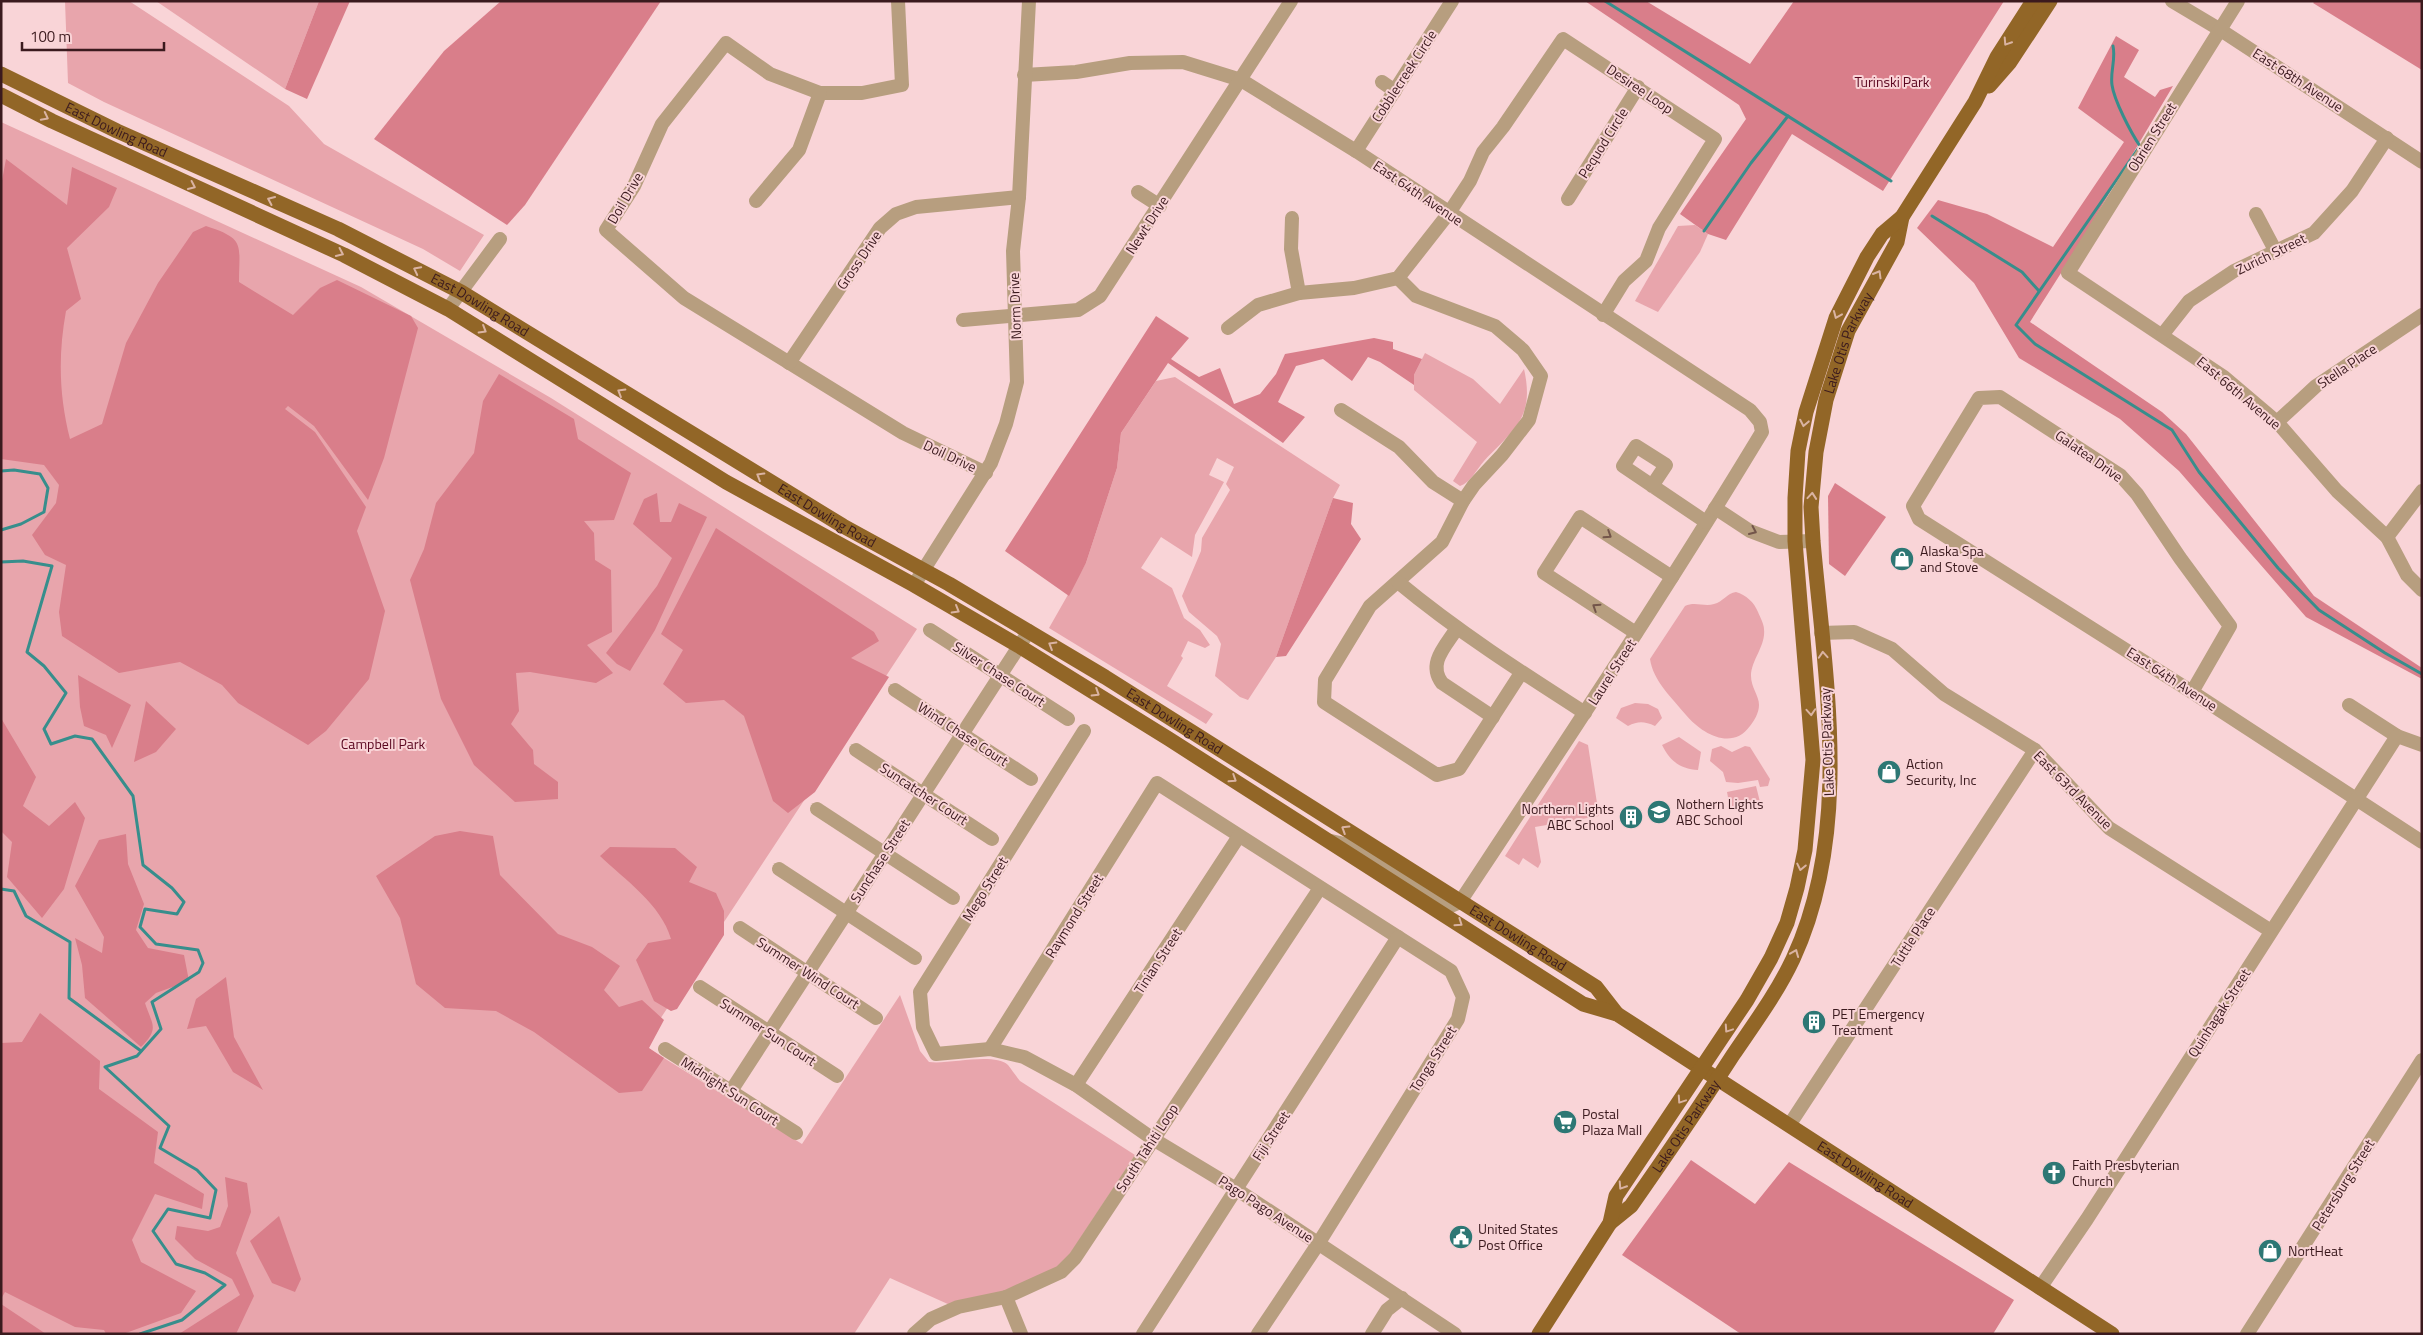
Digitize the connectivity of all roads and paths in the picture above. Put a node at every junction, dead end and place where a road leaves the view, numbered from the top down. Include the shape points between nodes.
1 (898, 1) edge
2 (1029, 1) edge
3 (1291, 1) edge
4 (1452, 1) edge
5 (2033, 1) edge
6 (2050, 1) edge
7 (2172, 1) edge
8 (2238, 1) edge
9 (2219, 29) junction
10 (1, 74) edge
11 (1024, 75) junction
12 (1241, 80) junction
13 (1382, 82) dead end
14 (1638, 87) junction
15 (1395, 91) junction
16 (820, 93) junction
17 (1, 95) edge
18 (1975, 102) junction
19 (2387, 138) junction
20 (1356, 152) junction
21 (2422, 162) edge
22 (1138, 192) dead end
23 (1018, 197) junction
24 (1568, 199) dead end
25 (756, 201) dead end
26 (1160, 206) junction
27 (1449, 213) junction
28 (2256, 214) dead end
29 (1902, 217) junction
30 (1292, 218) dead end
31 (500, 239) dead end
32 (2276, 252) junction
33 (1867, 257) junction
34 (2068, 273) joint
35 (1398, 278) junction
36 (461, 292) junction
37 (1299, 293) junction
38 (448, 309) junction
39 (1858, 311) junction
40 (1603, 315) junction
41 (2422, 315) edge
42 (1016, 316) junction
43 (963, 320) dead end
44 (1228, 328) dead end
45 (2163, 334) junction
46 (789, 363) junction
47 (1341, 410) dead end
48 (2277, 422) junction
49 (1757, 439) joint
50 (986, 473) junction
51 (1652, 486) dead end
52 (2422, 491) edge
53 (1463, 501) junction
54 (1715, 508) junction
55 (1919, 519) joint
56 (1706, 522) junction
57 (2387, 538) junction
58 (1813, 540) junction
59 (1795, 541) junction
60 (924, 570) junction
61 (1672, 577) junction
62 (1398, 582) junction
63 (914, 585) junction
64 (2422, 590) edge
65 (1801, 594) junction
66 (1457, 628) junction
67 (930, 630) dead end
68 (1029, 631) junction
69 (1821, 633) junction
70 (1636, 634) junction
71 (1019, 646) junction
72 (1521, 673) junction
73 (1001, 675) junction
74 (895, 690) dead end
75 (2192, 692) junction
76 (2349, 705) dead end
77 (1586, 713) junction
78 (1493, 717) junction
79 (1068, 718) dead end
80 (1084, 731) dead end
81 (963, 733) junction
82 (2396, 736) junction
83 (2422, 745) edge
84 (856, 750) dead end
85 (2035, 750) junction
86 (1031, 779) dead end
87 (1157, 783) joint
88 (924, 794) junction
89 (2356, 798) junction
90 (817, 809) dead end
91 (1239, 836) junction
92 (992, 839) dead end
93 (1331, 842) junction
94 (2422, 842) edge
95 (885, 853) junction
96 (779, 869) dead end
97 (1320, 888) junction
98 (953, 898) dead end
99 (1460, 902) junction
100 (847, 913) junction
101 (740, 928) dead end
102 (2271, 931) junction
103 (1398, 938) junction
104 (915, 958) dead end
105 (808, 972) junction
106 (700, 987) dead end
107 (1617, 1014) junction
108 (876, 1018) dead end
109 (769, 1032) junction
110 (665, 1049) dead end
111 (990, 1049) junction
112 (936, 1054) joint
113 (2422, 1060) edge
114 (1700, 1069) junction
115 (837, 1076) dead end
116 (1718, 1080) junction
117 (1076, 1085) junction
118 (731, 1091) junction
119 (1790, 1124) junction
120 (796, 1133) dead end
121 (1153, 1139) junction
122 (1236, 1189) junction
123 (1610, 1223) junction
124 (1318, 1244) junction
125 (2040, 1288) junction
126 (1006, 1297) junction
127 (1402, 1298) junction
128 (914, 1334) edge
129 (1021, 1334) edge
130 (1143, 1334) edge
131 (1258, 1334) edge
132 (1372, 1334) edge
133 (1455, 1334) edge
134 (1539, 1334) edge
135 (2112, 1334) edge
136 (2247, 1334) edge

1 - 16 street, Doil Drive via 902,85 862,93
2 - 11 street, Norm Drive
3 - 12 street, Newt Drive
4 - 15 street, Cobblecreek Circle
5 -> 18 main road, Lake Otis Parkway via 1997,57
6 - 18 main road, Lake Otis Parkway via 2010,62
7 - 9 street, East 68th Avenue
8 - 9 street, Obrien Street
9 - 19 street, East 68th Avenue
9 - 34 street, Obrien Street
36 -> 10 main road, East Dowling Road via 338,229 117,131
11 - 12 street, East 64th Avenue via 1076,72 1130,63 1183,62
11 - 23 street, Norm Drive
12 - 20 street, East 64th Avenue
12 - 26 street, Newt Drive
13 - 15 street
14 - 24 street, Pequod Circle
14 - 27 street, Desiree Loop via 1563,38 1504,128 1483,152 1470,181
14 - 40 street, Desiree Loop via 1715,139 1659,228 1646,261 1624,281
15 - 20 street, Cobblecreek Circle
16 - 25 street via 799,150
16 - 46 street, Doil Drive via 770,74 726,43 662,124 634,186 606,230 684,298
17 -> 38 main road, East Dowling Road via 344,255
18 - 29 main road, Lake Otis Parkway
19 - 21 street, East 68th Avenue
19 - 32 street, Zurich Street via 2352,190 2314,233
20 - 27 street, East 64th Avenue
22 - 26 street
23 - 42 street, Norm Drive via 1013,251
23 - 46 street, Gross Drive via 916,207 896,214 880,228
26 - 42 street, Newt Drive via 1100,296 1078,310
27 - 35 street
27 - 40 street, East 64th Avenue
28 - 32 street
29 - 33 main road, Lake Otis Parkway via 1882,234
39 -> 29 main road, Lake Otis Parkway via 1897,242
30 - 37 street via 1291,249
31 - 36 street
32 - 45 street, Zurich Street via 2234,271 2189,301
33 - 39 main road via 1869,266 1854,296
33 -> 59 main road, Lake Otis Parkway via 1836,318 1806,412 1798,451
34 - 45 street, East 66th Avenue
35 - 37 street via 1354,288
35 - 53 street via 1416,296 1495,326 1547,374 1529,420
36 - 38 street
60 -> 36 main road, East Dowling Road via 843,526
37 - 44 street via 1258,305
38 -> 63 main road, East Dowling Road via 726,482
58 -> 39 main road, Lake Otis Parkway via 1811,506 1818,438 1829,391 1848,331
40 - 49 street, East 64th Avenue via 1750,410 1760,422 1762,432
41 - 48 street, Stella Place via 2316,386
42 - 43 street, Newt Drive
42 - 50 street, Norm Drive via 1018,382
45 - 48 street, East 66th Avenue via 2224,377
46 - 50 street, Doil Drive via 903,433
47 - 53 street via 1399,447 1433,482
48 - 57 street, East 66th Avenue via 2337,490
49 - 54 street, Laurel Street
50 - 60 street, Norm Drive
51 - 56 street
52 - 57 street
53 - 62 street via 1442,542
54 - 56 street, Laurel Street
54 -> 59 street via 1750,531 1779,542
55 - 75 street, East 64th Avenue
55 - 75 street, Galatea Drive via 1913,506 1979,398 2000,397 2120,475 2137,494 2230,626
56 - 61 street, Laurel Street
57 - 64 street, East 66th Avenue via 2407,575
58 - 59 street
58 - 69 main road, Lake Otis Parkway
59 - 65 main road, Lake Otis Parkway
60 - 63 street, Norm Drive
60 - 68 main road, East Dowling Road
61 - 70 street, Laurel Street
70 -> 61 street via 1544,573 1580,517
62 - 66 street
62 - 78 street via 1370,606 1325,680 1324,702 1437,775 1459,769
63 -> 71 main road, East Dowling Road
65 - 69 main road via 1816,631
65 -> 114 main road, Lake Otis Parkway via 1813,760 1805,850 1787,922 1770,958 1747,1000
66 - 72 street
66 - 78 street via 1435,663 1436,676
67 - 73 street, Silver Chase Court
68 - 71 street, Sunchase Street
99 -> 68 main road, East Dowling Road
69 - 85 street, East 63rd Avenue via 1854,632 1892,649 1944,694
116 -> 69 main road, Lake Otis Parkway via 1793,958 1815,893 1829,811 1831,761
70 - 77 street, Laurel Street
71 - 73 street, Sunchase Street
71 -> 93 main road, East Dowling Road
72 - 77 street
72 - 78 street
73 - 79 street, Silver Chase Court
73 - 81 street, Sunchase Street
74 - 81 street, Wind Chase Court
75 - 89 street, East 64th Avenue
76 - 82 street
77 - 99 street, Laurel Street
80 - 112 street, Mego Street via 920,992 923,1027
81 - 86 street, Wind Chase Court
81 - 88 street, Sunchase Street
82 - 83 street
82 - 89 street, Quinhagak Street
84 - 88 street, Suncatcher Court
85 - 102 street, East 63rd Avenue via 2109,828
85 - 119 street, Tuttle Place
87 - 91 street, Tonga Street
87 - 111 street, Raymond Street
88 - 92 street, Suncatcher Court
88 - 95 street, Sunchase Street
89 - 94 street, East 64th Avenue
89 - 102 street, Quinhagak Street
90 - 95 street
91 - 97 street, Tonga Street
91 - 117 street, Tinian Street
93 - 99 street via 1353,846 1440,902 1452,905
93 -> 107 main road, East Dowling Road via 1583,1004
95 - 98 street
95 - 100 street, Sunchase Street
96 - 100 street
97 - 103 street, Tonga Street
97 - 121 street, South Tahiti Loop
99 - 107 main road, East Dowling Road via 1596,987
100 - 104 street
100 - 105 street, Sunchase Street
101 - 105 street, Summer Wind Court
102 - 125 street, Quinhagak Street
103 - 122 street, Fiji Street
103 - 124 street, Tonga Street via 1451,971 1463,997 1458,1019
105 - 108 street, Summer Wind Court
105 - 109 street, Sunchase Street
106 - 109 street, Summer Sun Court
107 - 114 main road, East Dowling Road
109 - 115 street, Summer Sun Court
109 - 118 street, Sunchase Street
110 - 118 street, Midnight Sun Court
111 - 112 street, Pago Pago Avenue
111 - 117 street, Pago Pago Avenue via 1024,1057
113 - 136 street, Petersburg Street
114 - 116 main road, East Dowling Road
114 -> 123 main road, Lake Otis Parkway via 1616,1196
116 - 119 main road, East Dowling Road
116 - 123 main road, Lake Otis Parkway via 1631,1206
117 - 121 street, Pago Pago Avenue
118 - 120 street, Midnight Sun Court
119 - 125 main road, East Dowling Road
121 - 122 street, Pago Pago Avenue
121 - 126 street, South Tahiti Loop via 1075,1258 1061,1272
122 - 124 street, Pago Pago Avenue
122 - 130 street, Fiji Street
123 - 134 main road, Lake Otis Parkway
124 - 127 street, Pago Pago Avenue
124 - 131 street, Tonga Street
125 - 135 main road, East Dowling Road
126 - 128 street, South Tahiti Loop via 958,1307 931,1319
126 - 129 street
127 - 132 street via 1386,1310
127 - 133 street, Pago Pago Avenue

